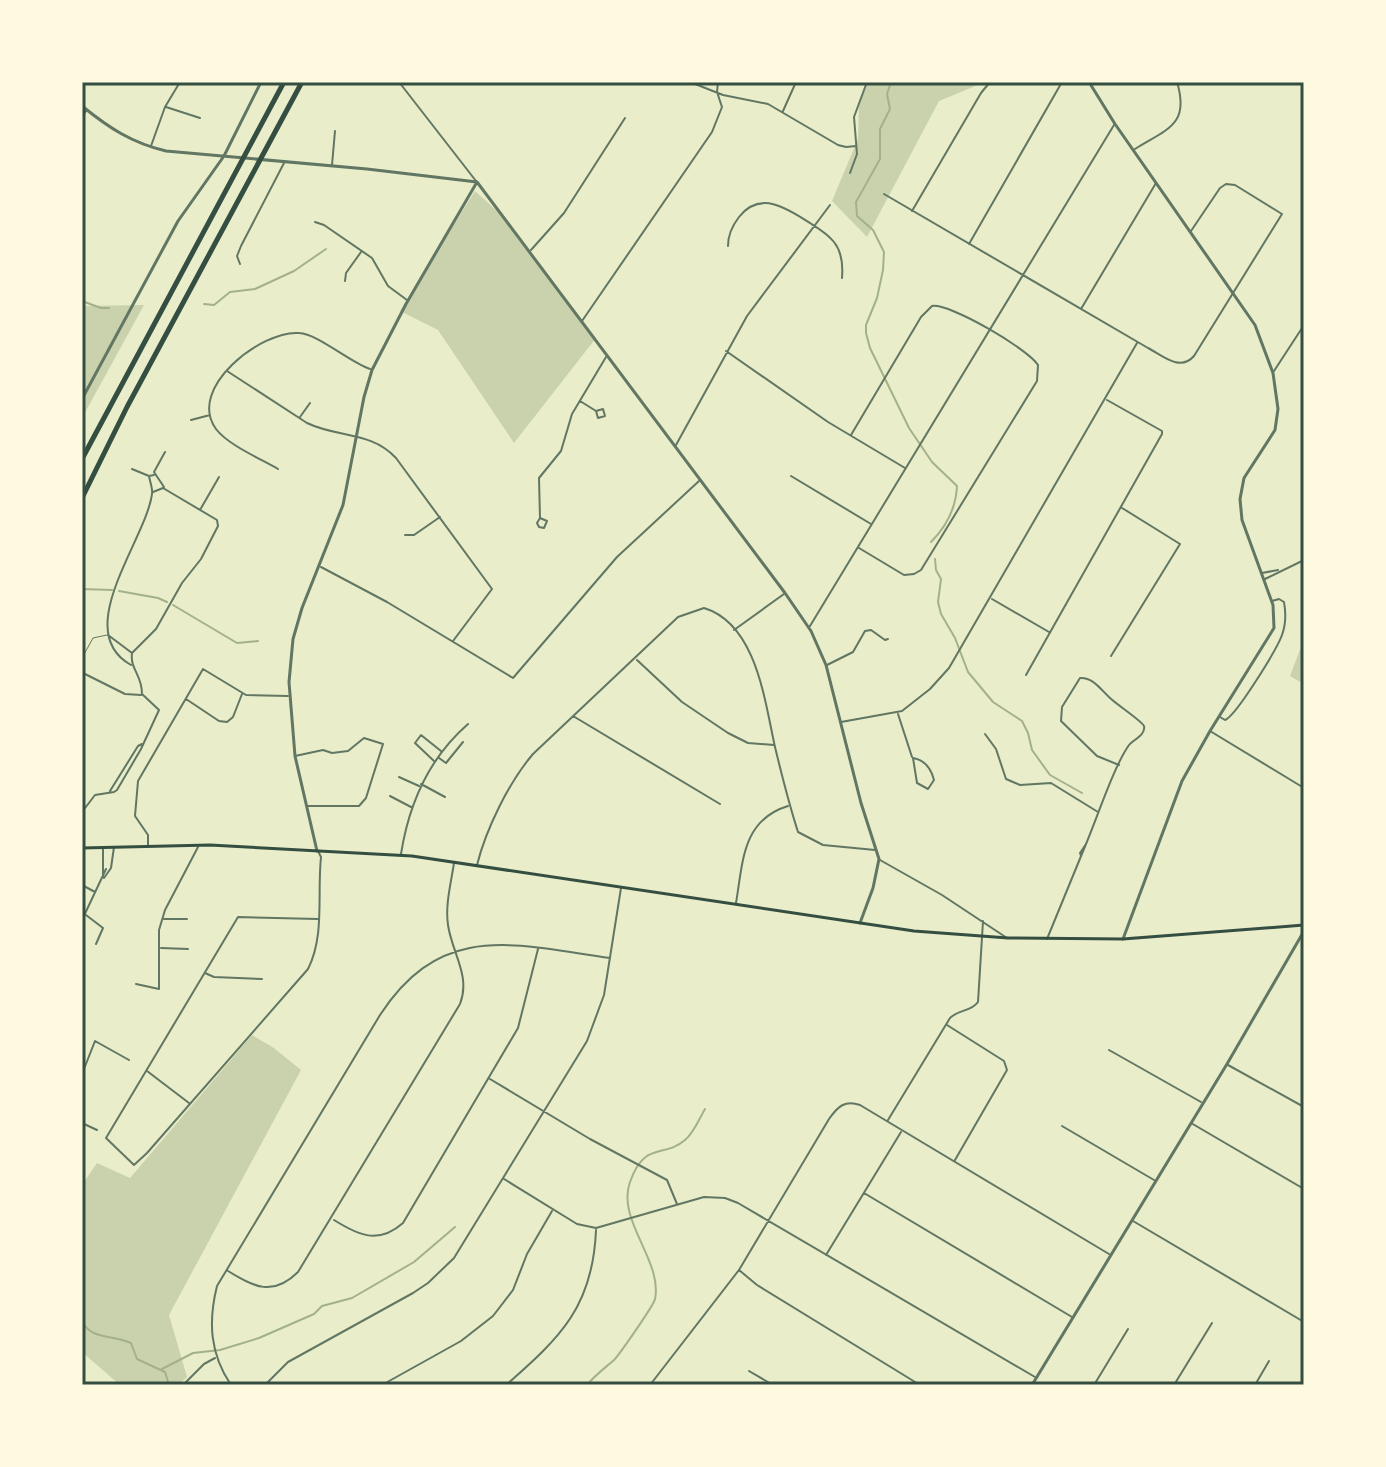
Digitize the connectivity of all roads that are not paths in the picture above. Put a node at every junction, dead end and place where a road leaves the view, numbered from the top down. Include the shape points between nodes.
1 (180, 82) edge
2 (261, 82) edge
3 (284, 82) edge
4 (302, 82) edge
5 (399, 82) edge
6 (690, 82) edge
7 (718, 82) edge
8 (796, 82) edge
9 (867, 82) edge
10 (990, 82) edge
11 (1062, 82) edge
12 (1089, 82) edge
13 (1177, 82) edge
14 (717, 92) junction
15 (165, 107) junction
16 (84, 108) edge
17 (783, 112) junction
18 (82, 117) edge
19 (200, 118) dead end
20 (625, 118) dead end
21 (1115, 124) junction
22 (335, 131) dead end
23 (856, 146) junction
24 (151, 148) junction
25 (1134, 150) junction
26 (227, 156) junction
27 (285, 162) junction
28 (332, 166) junction
29 (850, 173) dead end
30 (477, 182) junction
31 (1156, 182) junction
32 (884, 194) dead end
33 (830, 205) dead end
34 (912, 211) junction
35 (315, 222) dead end
36 (815, 226) junction
37 (1190, 232) junction
38 (969, 244) junction
39 (728, 246) dead end
40 (362, 251) junction
41 (529, 251) junction
42 (240, 264) dead end
43 (1024, 276) junction
44 (842, 278) dead end
45 (345, 281) dead end
46 (1233, 291) junction
47 (408, 301) junction
48 (1081, 309) junction
49 (582, 322) junction
50 (1304, 325) edge
51 (990, 330) junction
52 (1138, 342) junction
53 (726, 351) junction
54 (607, 356) junction
55 (372, 370) junction
56 (227, 371) junction
57 (1273, 373) junction
58 (82, 399) edge
59 (1106, 400) junction
60 (580, 401) junction
61 (310, 403) dead end
62 (596, 411) dead end
63 (211, 415) junction
64 (299, 418) junction
65 (191, 420) dead end
66 (356, 435) junction
67 (851, 435) junction
68 (675, 446) junction
69 (165, 452) dead end
70 (82, 459) edge
71 (132, 469) dead end
72 (278, 469) dead end
73 (906, 469) junction
74 (155, 475) junction
75 (149, 476) junction
76 (791, 476) dead end
77 (219, 477) dead end
78 (699, 481) junction
79 (164, 489) junction
80 (153, 492) junction
81 (82, 497) edge
82 (1121, 508) junction
83 (200, 510) junction
84 (441, 516) junction
85 (540, 518) dead end
86 (872, 525) junction
87 (405, 535) dead end
88 (859, 548) junction
89 (1304, 560) edge
90 (320, 566) junction
91 (1279, 571) junction
92 (1262, 573) junction
93 (1264, 580) junction
94 (785, 593) junction
95 (991, 599) junction
96 (1272, 601) junction
97 (808, 628) junction
98 (734, 630) junction
99 (1050, 633) junction
100 (108, 635) junction
101 (888, 639) dead end
102 (453, 642) junction
103 (132, 653) junction
104 (1111, 656) dead end
105 (82, 658) edge
106 (636, 658) junction
107 (826, 665) junction
108 (133, 666) junction
109 (82, 672) edge
110 (1026, 675) dead end
111 (242, 692) junction
112 (142, 694) junction
113 (289, 696) junction
114 (186, 699) junction
115 (898, 713) junction
116 (573, 716) junction
117 (1219, 716) junction
118 (841, 722) junction
119 (468, 724) dead end
120 (1210, 731) junction
121 (985, 734) dead end
122 (463, 742) dead end
123 (775, 746) junction
124 (442, 752) junction
125 (295, 756) junction
126 (437, 757) junction
127 (913, 758) junction
128 (434, 761) junction
129 (1119, 765) junction
130 (399, 777) dead end
131 (420, 786) junction
132 (1304, 788) edge
133 (390, 796) dead end
134 (445, 797) dead end
135 (720, 804) dead end
136 (306, 806) junction
137 (790, 806) junction
138 (412, 807) junction
139 (82, 812) edge
140 (1099, 813) junction
141 (198, 845) junction
142 (149, 846) junction
143 (103, 847) junction
144 (114, 847) junction
145 (82, 848) edge
146 (877, 850) junction
147 (317, 851) junction
148 (401, 856) junction
149 (879, 859) junction
150 (454, 862) junction
151 (477, 865) junction
152 (107, 868) junction
153 (103, 879) junction
154 (82, 885) edge
155 (621, 887) junction
156 (97, 892) junction
157 (736, 903) junction
158 (85, 914) junction
159 (163, 919) junction
160 (187, 919) dead end
161 (318, 919) junction
162 (82, 920) edge
163 (983, 921) junction
164 (860, 923) junction
165 (1304, 928) edge
166 (983, 936) junction
167 (1008, 938) junction
168 (1123, 939) junction
169 (1046, 940) junction
170 (96, 944) dead end
171 (160, 948) junction
172 (538, 948) junction
173 (188, 949) dead end
174 (455, 951) junction
175 (610, 958) junction
176 (204, 973) junction
177 (262, 979) dead end
178 (136, 984) dead end
179 (946, 1024) junction
180 (1109, 1050) dead end
181 (129, 1060) dead end
182 (1227, 1064) junction
183 (145, 1070) junction
184 (82, 1074) edge
185 (489, 1079) junction
186 (1304, 1098) edge
187 (1202, 1103) junction
188 (190, 1104) junction
189 (1300, 1104) junction
190 (1304, 1107) edge
191 (544, 1112) junction
192 (887, 1121) junction
193 (82, 1123) edge
194 (1190, 1123) junction
195 (1062, 1126) dead end
196 (97, 1130) dead end
197 (902, 1131) junction
198 (954, 1161) junction
199 (504, 1179) junction
200 (1155, 1181) junction
201 (1304, 1189) edge
202 (864, 1193) junction
203 (677, 1205) junction
204 (553, 1210) junction
205 (332, 1219) junction
206 (770, 1220) junction
207 (1131, 1220) junction
208 (596, 1228) junction
209 (826, 1255) junction
210 (1110, 1255) junction
211 (226, 1270) junction
212 (739, 1270) junction
213 (1073, 1318) junction
214 (1304, 1322) edge
215 (1212, 1323) dead end
216 (1128, 1329) dead end
217 (216, 1357) junction
218 (1269, 1361) dead end
219 (749, 1371) dead end
220 (1036, 1378) junction
221 (183, 1385) edge
222 (231, 1385) edge
223 (265, 1385) edge
224 (382, 1385) edge
225 (506, 1385) edge
226 (650, 1385) edge
227 (773, 1385) edge
228 (920, 1385) edge
229 (1032, 1385) edge
230 (1094, 1385) edge
231 (1174, 1385) edge
232 (1255, 1385) edge

1 - 15 street
2 - 26 street
3 - 70 highway
4 - 81 highway
5 - 30 street
6 - 14 street
7 - 14 street
8 - 17 street
9 - 23 street via 854,117
10 - 34 street
11 - 38 street
12 - 21 street
13 - 25 street via 1182,101 1178,117
14 - 17 street
14 - 49 street via 722,107 712,132
15 - 19 street
15 - 24 street
16 - 18 street
16 - 24 street via 121,135
17 - 23 street via 838,145
20 - 41 street via 564,213
21 - 25 street
21 - 43 street
22 - 28 street
23 - 29 street
24 - 26 street
25 - 31 street
26 - 27 street
26 - 58 street via 178,221
27 - 28 street
27 - 42 street via 241,246
28 - 30 street
30 - 41 street
30 - 47 street
31 - 37 street
31 - 48 street
32 - 34 street
33 - 36 street
34 - 38 street
35 - 40 street
36 - 39 street via 770,203 747,208 728,235
36 - 44 street via 837,247
36 - 53 street
37 - 46 street
37 - 46 street via 1226,184 1282,214
38 - 43 street
40 - 45 street
40 - 47 street via 388,286
41 - 49 street
43 - 48 street
43 - 51 street
46 - 52 street via 1187,363 1176,363
46 - 57 street via 1255,325
47 - 55 street
48 - 52 street
49 - 54 street
50 - 57 street
51 - 67 street via 948,306 927,309
51 - 73 street
51 - 88 street via 1035,360 1037,381 921,570 904,575
52 - 59 street
53 - 67 street
53 - 68 street
54 - 60 street
54 - 68 street
55 - 56 street via 318,339 295,333 243,354
55 - 66 street
56 - 63 street via 213,394
56 - 64 street
57 - 92 street via 1275,430 1244,478 1240,499 1242,520
59 - 82 street via 1162,431
59 - 95 street
60 - 62 street
60 - 85 street via 561,451 539,478
61 - 64 street
63 - 65 street
63 - 72 street via 223,437
64 - 66 street via 318,428
66 - 84 street via 389,450
66 - 90 street via 343,505
67 - 73 street
68 - 78 street
69 - 74 street
71 - 75 street
73 - 86 street
74 - 75 street
74 - 79 street
75 - 80 street
76 - 86 street
77 - 83 street
78 - 94 street
78 - 102 street via 617,557 513,678
79 - 80 street
79 - 83 street
80 - 100 street via 110,607
82 - 99 street
82 - 104 street via 1180,544
83 - 103 street via 217,520 216,535 156,629
84 - 87 street via 414,535
84 - 102 street via 492,589
86 - 88 street
88 - 97 street
89 - 91 street
90 - 102 street
90 - 113 street via 293,639
91 - 92 street
91 - 93 street
92 - 93 street
93 - 96 street
94 - 97 street
94 - 98 street
95 - 99 street
95 - 115 street via 949,668
96 - 117 street via 1274,628
96 - 117 street via 1284,602 1281,636 1232,717
97 - 107 street
98 - 106 street via 715,612 691,611
98 - 123 street via 759,676
99 - 110 street
100 - 103 street
100 - 105 lane via 93,638
100 - 108 street via 119,657
101 - 107 street via 865,631 853,652
103 - 108 street
106 - 116 street
106 - 123 street via 682,702 728,733 753,745
107 - 118 street
108 - 112 street via 140,674
109 - 112 street via 125,694
111 - 113 street
111 - 114 street via 203,669
111 - 114 street via 227,722
112 - 139 street via 159,710 142,744 114,792 90,798
113 - 125 street
114 - 142 street via 138,781 135,816
115 - 118 street
115 - 127 street
116 - 135 street
116 - 151 street via 523,766
117 - 120 street
118 - 146 street
119 - 124 street
120 - 132 street
120 - 168 street via 1182,781
121 - 140 street via 1006,779 1020,785 1051,783
122 - 126 street via 446,763
123 - 137 street
124 - 126 street
124 - 128 street via 421,735 415,743
125 - 136 street
125 - 136 street via 348,751 364,738 383,744 359,806
126 - 128 street
127 - 127 street via 930,769 934,780 928,789 917,783
128 - 131 street
129 - 129 street via 1097,756 1061,721 1062,707 1080,678 1089,679 1143,725
129 - 140 street
130 - 131 street
131 - 134 street
131 - 138 street
133 - 138 street
136 - 147 street
137 - 146 street via 798,832 807,839
137 - 157 street via 770,813 752,831
138 - 148 street
140 - 169 street
141 - 142 main road
141 - 147 main road
141 - 159 street
142 - 144 main road
143 - 144 main road
143 - 145 main road
143 - 152 street
144 - 152 street
146 - 149 street
147 - 148 main road
147 - 161 street
148 - 150 main road
149 - 163 street
149 - 164 street
150 - 151 main road
150 - 174 street via 447,915
151 - 155 main road
152 - 153 street
152 - 153 street
153 - 156 street
154 - 156 street
155 - 157 main road
155 - 175 street
156 - 158 street
157 - 164 main road
158 - 162 street
158 - 170 street via 103,928
159 - 160 street
159 - 171 street
161 - 176 street via 238,917
161 - 188 street via 317,946 308,969
163 - 166 street
163 - 167 street
164 - 166 main road
165 - 168 main road
165 - 182 street
166 - 167 main road
166 - 179 street via 978,1002 954,1013
167 - 169 main road
168 - 169 main road
171 - 173 street
171 - 178 street via 159,989
172 - 174 street via 501,943
172 - 175 street
172 - 185 street via 521,1020
174 - 205 street via 465,984 460,1004
174 - 211 street via 420,969 392,998
175 - 191 street via 604,995 587,1041
176 - 177 street
176 - 183 street
179 - 192 street
179 - 198 street via 1004,1061 1007,1070
180 - 187 street
181 - 184 street via 95,1041
182 - 187 street
182 - 189 street
183 - 188 street
183 - 188 street via 106,1138 134,1165
185 - 191 street
185 - 205 street via 403,1223 381,1236 362,1236
186 - 189 street
187 - 194 street
189 - 190 street
191 - 199 street
191 - 203 street via 667,1180
192 - 197 street
192 - 206 street via 854,1103 841,1105
193 - 196 street
194 - 200 street
194 - 201 street
195 - 200 street
197 - 198 street
197 - 202 street
198 - 210 street
199 - 204 street
199 - 223 street via 454,1258 428,1283 288,1362
200 - 207 street
202 - 209 street
202 - 213 street
203 - 206 street via 704,1197 725,1198
203 - 208 street
204 - 208 street
204 - 224 street via 513,1290 493,1316 461,1341
205 - 211 street via 298,1272 275,1288
206 - 209 street
206 - 212 street
207 - 210 street
207 - 214 street
208 - 225 street via 590,1280 563,1332
209 - 220 street
210 - 213 street
211 - 217 street via 211,1311
212 - 226 street
212 - 228 street
213 - 220 street
215 - 231 street
216 - 230 street
217 - 221 street
217 - 222 street
218 - 232 street
219 - 227 street
220 - 229 street

